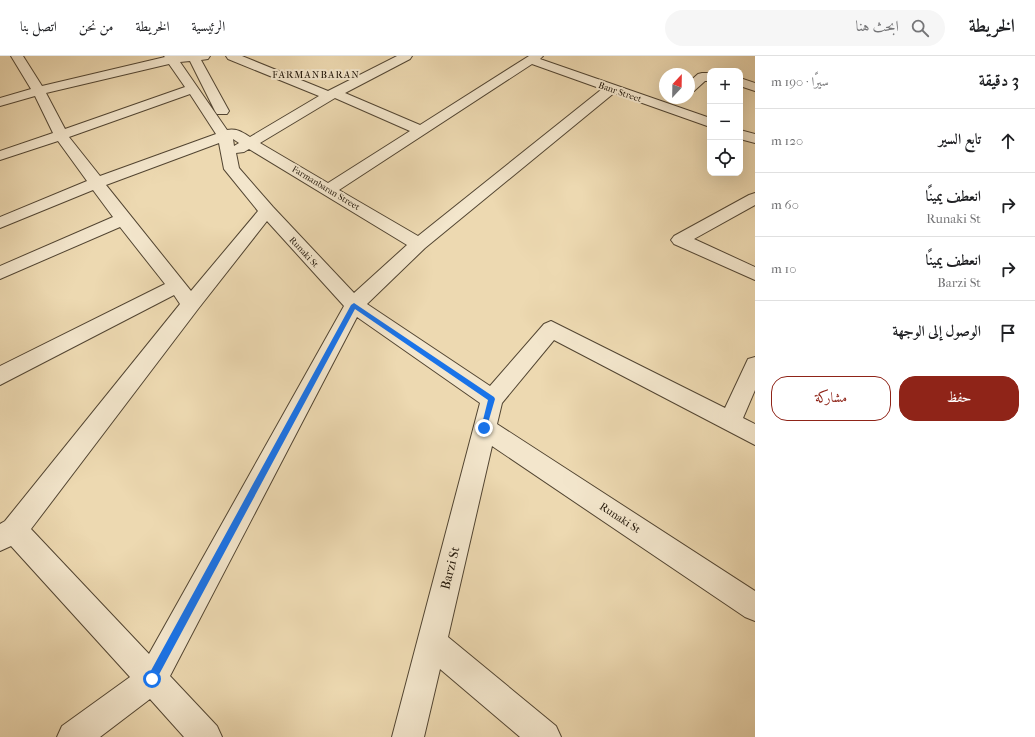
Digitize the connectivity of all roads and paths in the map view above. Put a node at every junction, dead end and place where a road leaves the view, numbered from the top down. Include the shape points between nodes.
1 (17, 56) edge
2 (232, 56) edge
3 (197, 57) edge
4 (398, 57) edge
5 (172, 58) edge
6 (534, 58) edge
7 (707, 77) edge
8 (695, 83) edge
9 (743, 83) edge
10 (755, 87) edge
11 (193, 89) junction
12 (611, 89) junction
13 (39, 91) junction
14 (332, 94) junction
15 (0, 102) edge
16 (670, 104) edge
17 (665, 108) junction
18 (707, 122) edge
19 (419, 130) junction
20 (61, 135) junction
21 (743, 135) edge
22 (755, 139) edge
23 (229, 142) junction
24 (250, 143) junction
25 (0, 156) edge
26 (96, 183) junction
27 (328, 190) junction
28 (755, 198) edge
29 (267, 211) junction
30 (123, 219) junction
31 (0, 223) edge
32 (419, 244) junction
33 (0, 273) edge
34 (755, 274) edge
35 (176, 286) junction
36 (191, 304) junction
37 (354, 305) junction
38 (755, 365) edge
39 (0, 376) edge
40 (492, 399) junction
41 (730, 422) junction
42 (484, 428) junction
43 (755, 435) edge
44 (7, 534) edge
45 (755, 607) edge
46 (431, 642) junction
47 (152, 679) junction
48 (73, 737) edge
49 (206, 737) edge
50 (408, 737) edge
51 (545, 737) edge

1 - 13 street
2 - 14 street
3 - 5 street
3 - 23 street, Runaki St
4 - 14 street
5 - 11 street, Runaki St
5 - 13 street
6 - 12 street, Banr Street
6 - 19 street
7 - 8 street via 702,77
9 - 10 street
11 - 20 street
11 - 23 street, Runaki St
12 - 17 street, Banr Street
12 - 32 street
13 - 15 street
13 - 20 street
14 - 19 street
14 - 24 street
16 - 17 street
17 - 18 street, Banr Street
19 - 27 street
20 - 25 street
20 - 26 street
21 - 22 street
23 - 24 street, Farmanbaran Street
23 - 26 street
23 - 29 street, Runaki St via 232,169
24 - 27 street, Farmanbaran Street
26 - 30 street
26 - 31 street
27 - 32 street, Farmanbaran Street
28 - 34 street via 680,240
29 - 36 street
29 - 37 street, Runaki St
30 - 33 street
30 - 35 street
32 - 37 street
35 - 36 street
35 - 39 street
36 - 44 street
37 - 40 street, Runaki St
37 - 47 street
38 - 41 street
40 - 41 street via 550,329
40 - 42 street, Barzi St
41 - 43 street
42 - 45 street, Runaki St
42 - 46 street, Barzi St
44 - 47 street
46 - 50 street, Barzi St
46 - 51 street
47 - 48 street
47 - 49 street

